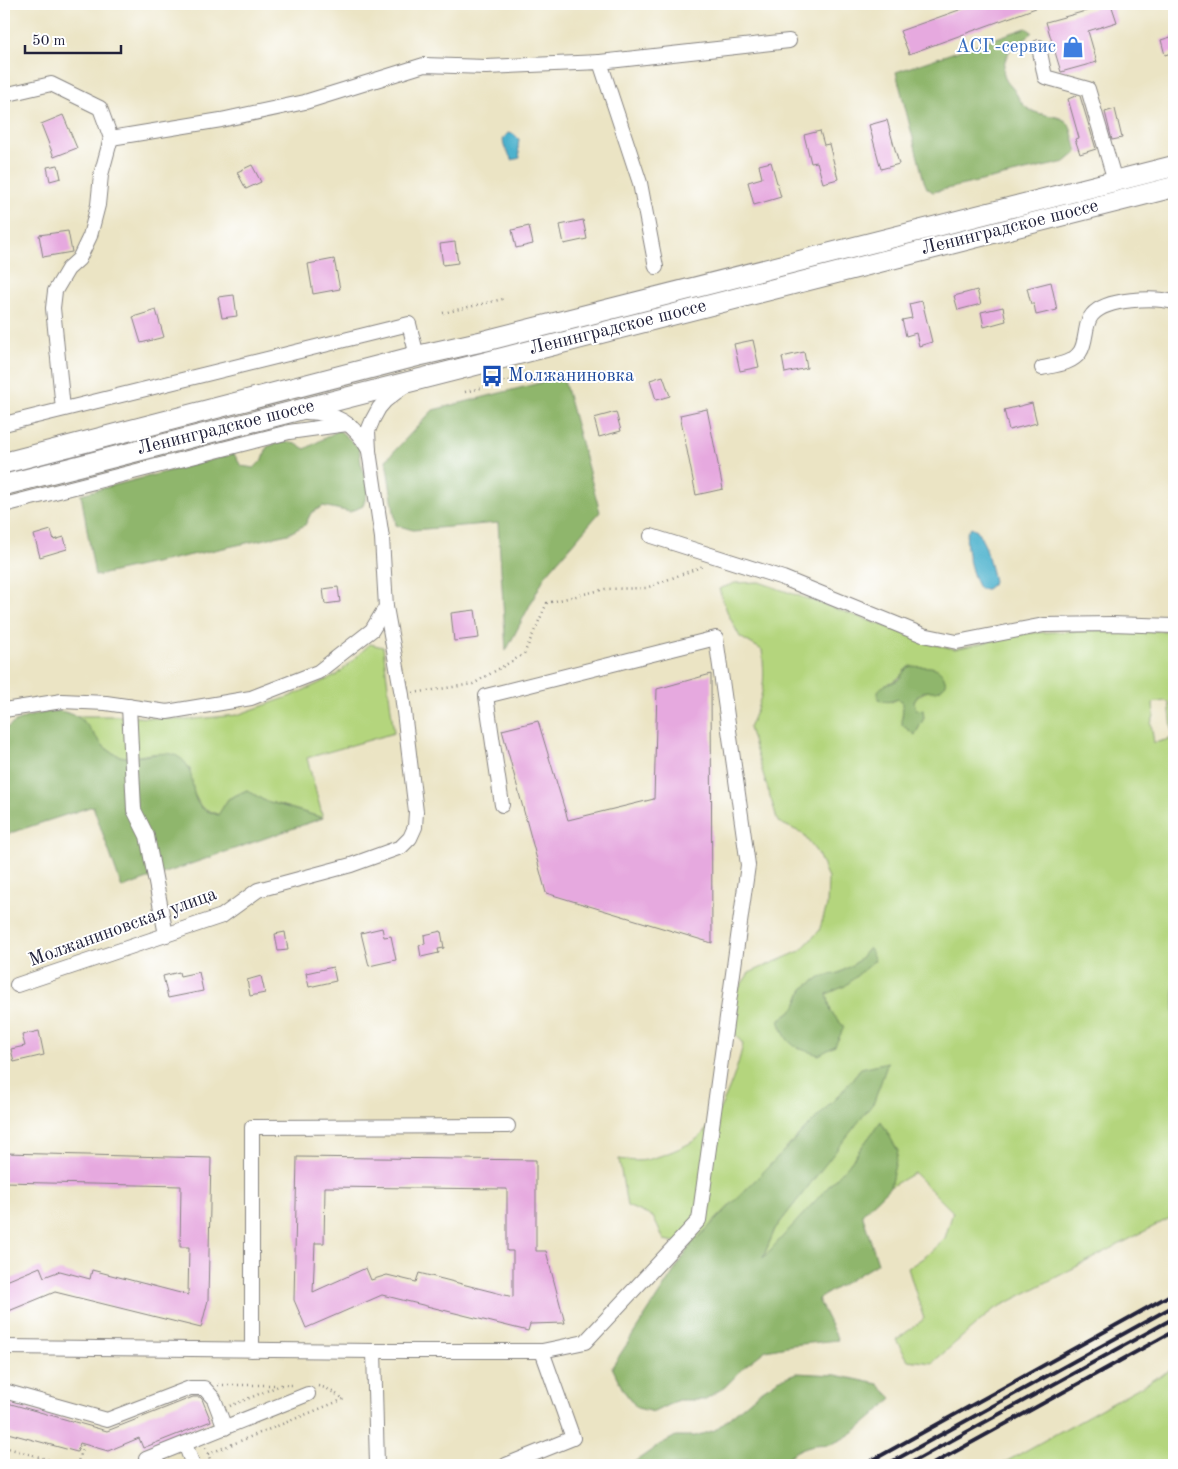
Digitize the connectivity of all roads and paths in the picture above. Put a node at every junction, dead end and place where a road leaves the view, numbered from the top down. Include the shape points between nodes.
1 (789, 41) dead end
2 (1039, 47) dead end
3 (600, 62) junction
4 (4, 95) edge
5 (111, 138) junction
6 (1174, 166) edge
7 (1114, 181) junction
8 (1174, 187) edge
9 (656, 267) dead end
10 (503, 299) dead end
11 (1174, 302) edge
12 (444, 312) dead end
13 (417, 356) junction
14 (1042, 368) dead end
15 (520, 378) dead end
16 (413, 380) junction
17 (465, 392) dead end
18 (63, 409) junction
19 (286, 413) junction
20 (4, 424) edge
21 (348, 424) junction
22 (369, 451) junction
23 (4, 463) edge
24 (4, 485) edge
25 (4, 505) edge
26 (652, 536) dead end
27 (723, 559) junction
28 (386, 607) junction
29 (1174, 626) edge
30 (402, 695) junction
31 (129, 706) junction
32 (4, 710) edge
33 (502, 805) dead end
34 (166, 934) junction
35 (17, 985) dead end
36 (508, 1126) dead end
37 (4, 1347) edge
38 (252, 1350) junction
39 (374, 1351) junction
40 (542, 1351) junction
41 (281, 1385) dead end
42 (206, 1390) junction
43 (4, 1391) edge
44 (308, 1394) dead end
45 (226, 1428) junction
46 (83, 1444) dead end
47 (186, 1444) junction
48 (4, 1447) edge
49 (39, 1458) junction
50 (151, 1461) edge
51 (31, 1465) edge
52 (68, 1465) edge
53 (76, 1465) edge
54 (81, 1465) edge
55 (96, 1465) edge
56 (193, 1465) edge
57 (377, 1465) edge
58 (506, 1465) edge

1 - 3 street
2 - 7 street via 1045,77 1088,89
3 - 5 street via 486,67 424,65 304,102
3 - 9 street via 640,183
4 - 5 street via 51,84 100,108
5 - 18 street via 90,236 55,291 53,308
6 - 7 highway, Ленинградское шоссе
7 - 13 highway, Ленинградское шоссе
8 - 16 highway, Ленинградское шоссе
10 - 12 path
11 - 14 street via 1127,300 1104,306 1091,316 1080,352 1070,362
13 - 18 street via 409,324
13 - 23 highway, Ленинградское шоссе
15 - 17 path
16 - 19 highway, Ленинградское шоссе
16 - 22 street, Молжаниновская улица via 379,408 372,419 368,432
18 - 20 street
19 - 21 street, Молжаниновская улица via 320,413
19 - 24 highway, Ленинградское шоссе
21 - 22 street, Молжаниновская улица via 362,437
21 - 25 street via 289,432
22 - 28 street, Молжаниновская улица via 382,538
26 - 27 street
27 - 29 street via 783,578 923,635 957,642 1044,625
27 - 30 path via 646,588 605,589 547,603 524,654 473,684
28 - 30 street, Молжаниновская улица
28 - 31 street via 372,630 318,672 268,692 251,698 167,712
30 - 34 street, Молжаниновская улица via 416,812 416,827 410,838 401,847 351,865 258,890 222,916
31 - 32 street via 62,701
31 - 34 street via 134,810 146,836
33 - 40 street via 486,696 716,638 748,865 699,1220 585,1342
34 - 35 street, Молжаниновская улица
36 - 38 street via 252,1127
37 - 38 street
38 - 39 street
39 - 40 street
39 - 57 street
40 - 58 street via 573,1438
41 - 42 path via 216,1385
42 - 43 street via 190,1388 107,1420
42 - 45 street via 214,1398
44 - 45 street
45 - 47 street
46 - 53 path
47 - 50 street
47 - 56 street
48 - 49 path
49 - 51 path
49 - 52 path
54 - 55 path

